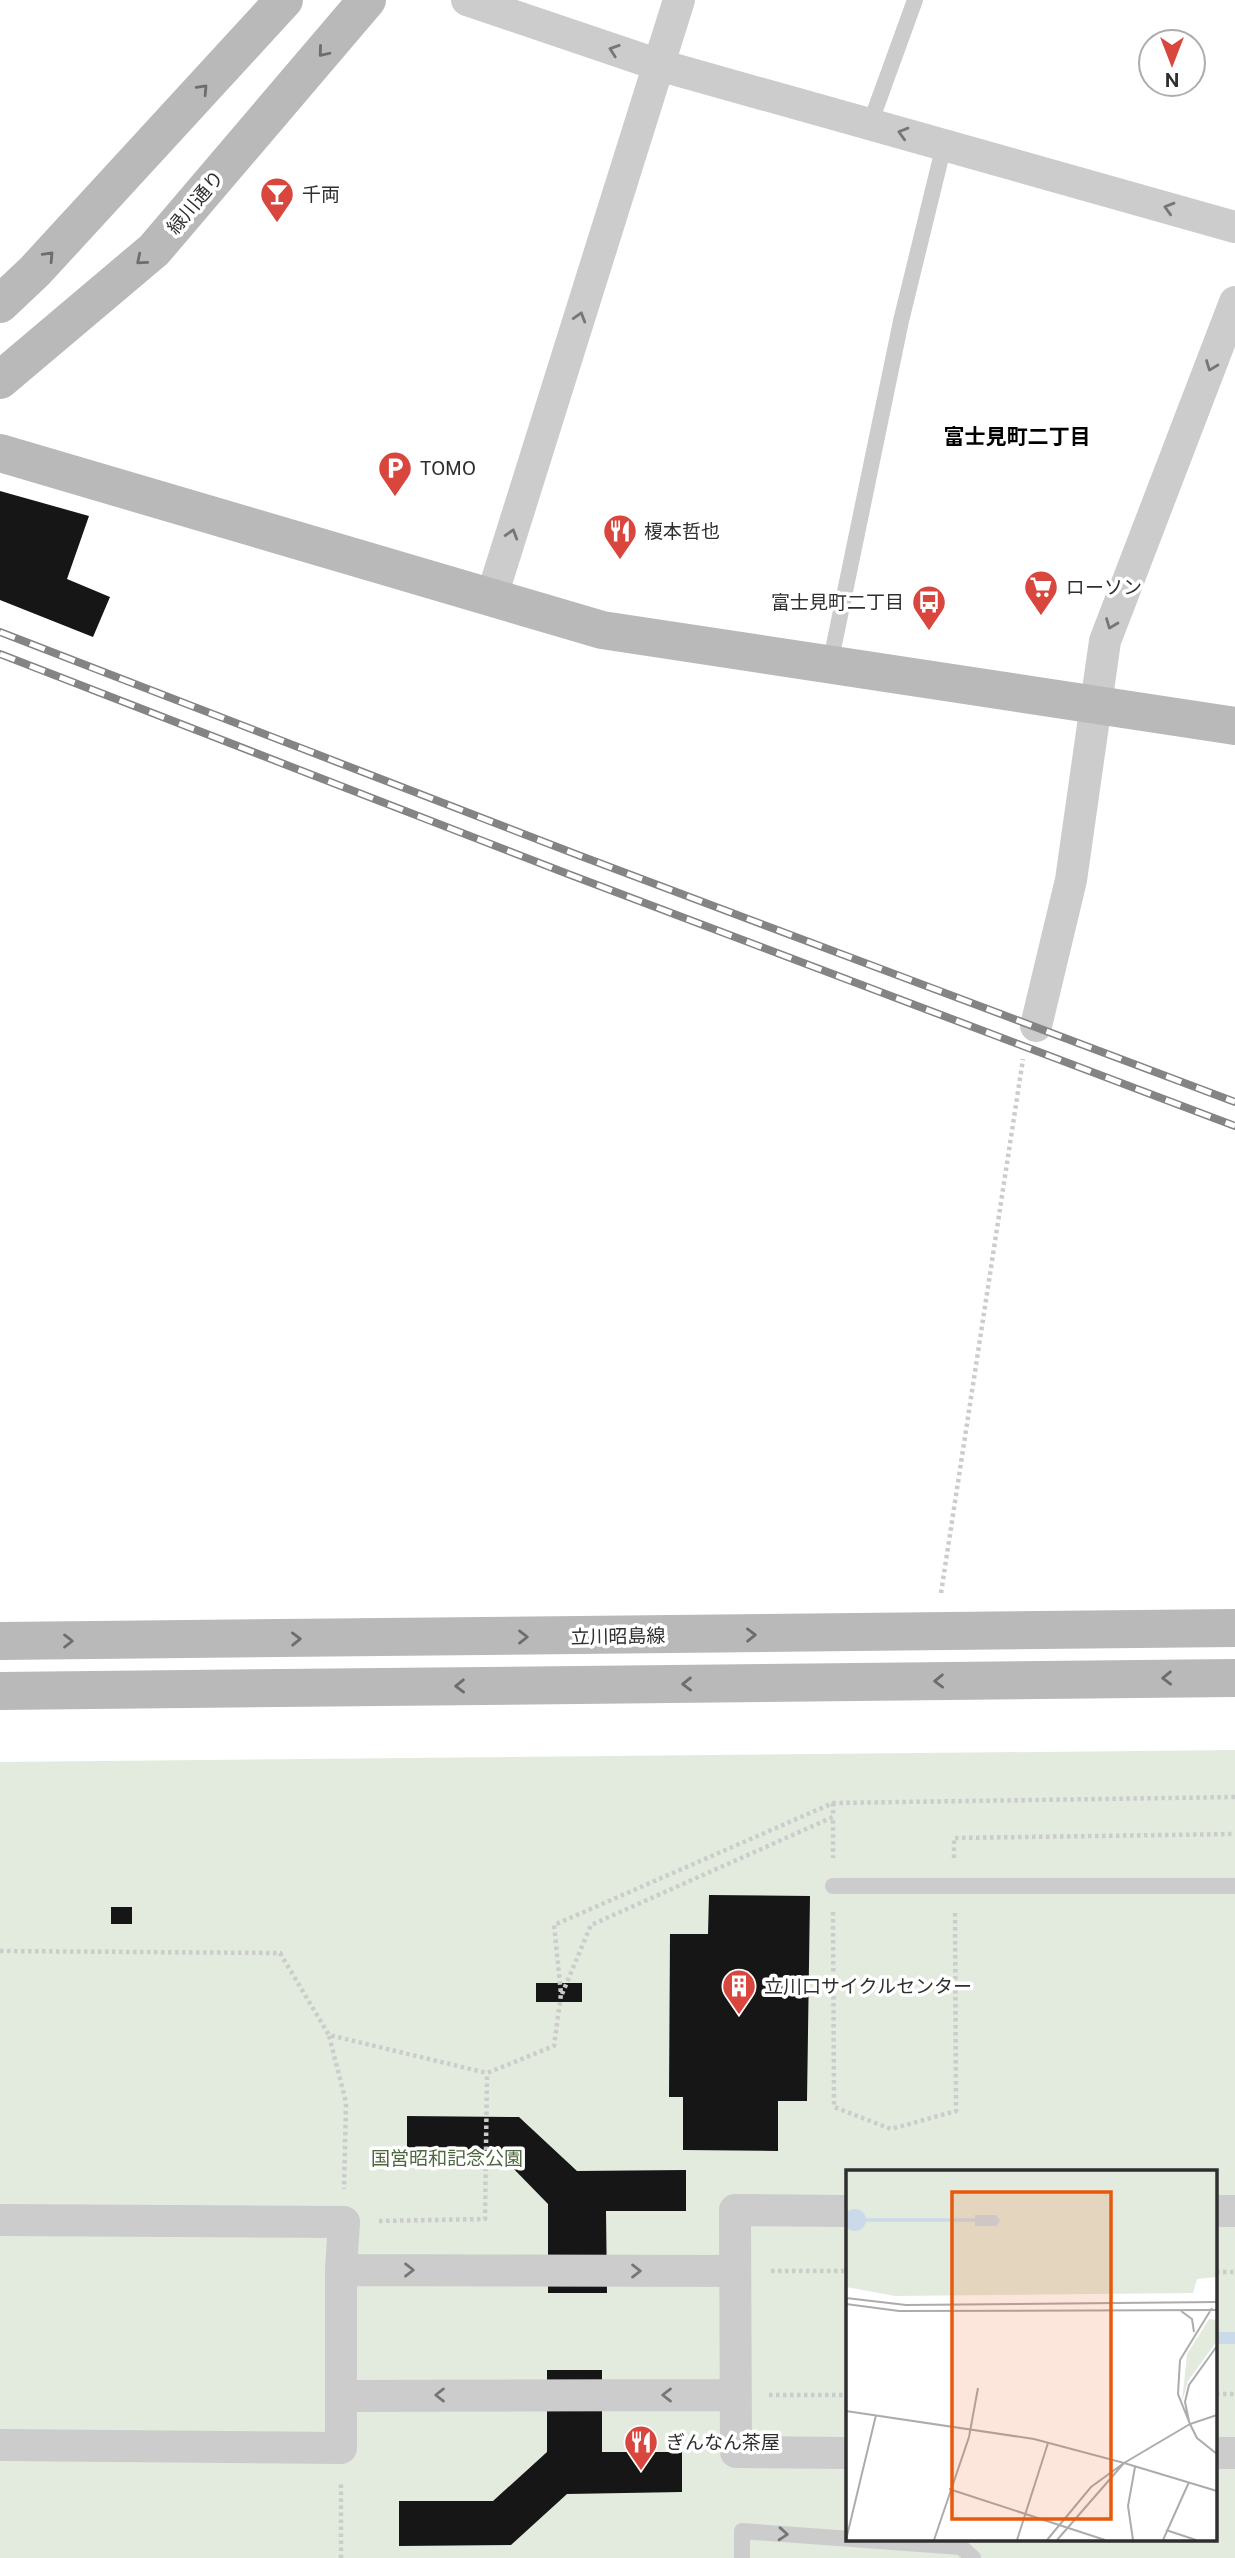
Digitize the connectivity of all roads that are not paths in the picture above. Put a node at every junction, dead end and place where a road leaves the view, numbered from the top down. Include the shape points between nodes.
1 (284, 0) edge
2 (367, 0) edge
3 (467, 0) edge
4 (679, 0) edge
5 (915, 0) edge
6 (659, 65) junction
7 (870, 124) junction
8 (944, 145) junction
9 (1235, 226) edge
10 (1235, 302) edge
11 (0, 304) edge
12 (0, 380) edge
13 (0, 453) edge
14 (491, 599) junction
15 (830, 664) junction
16 (1094, 705) junction
17 (1235, 726) edge
18 (1036, 1026) road end
19 (1235, 1628) edge
20 (0, 1641) edge
21 (1235, 1678) edge
22 (0, 1691) edge
23 (833, 1886) road end
24 (1235, 1886) edge
25 (846, 2211) edge
26 (0, 2220) edge
27 (341, 2270) junction
28 (735, 2271) junction
29 (736, 2395) junction
30 (342, 2396) junction
31 (0, 2445) edge
32 (846, 2452) edge
33 (846, 2539) edge
34 (865, 2540) edge
35 (742, 2558) edge
36 (973, 2558) edge

11 -> 1 main road
2 -> 12 main road, 緑川通り via 154,250
6 -> 3 street
4 - 6 street
5 - 7 lane
6 - 7 street
14 -> 6 street
8 -> 7 street
9 -> 8 street
8 - 15 lane via 901,321
10 -> 16 street via 1105,641
13 - 14 main road
14 - 15 main road via 602,630
15 - 16 main road
16 - 17 main road
16 - 18 street via 1071,880
20 -> 19 main road, 立川昭島線
21 -> 22 main road
23 - 24 lane
25 - 28 street via 735,2210
26 - 27 street via 344,2222
27 -> 28 street
27 - 30 street
28 - 29 street
29 -> 30 street
29 - 32 street via 736,2452
30 - 31 street via 341,2448
35 -> 33 lane via 742,2531
34 -> 36 lane via 961,2547

